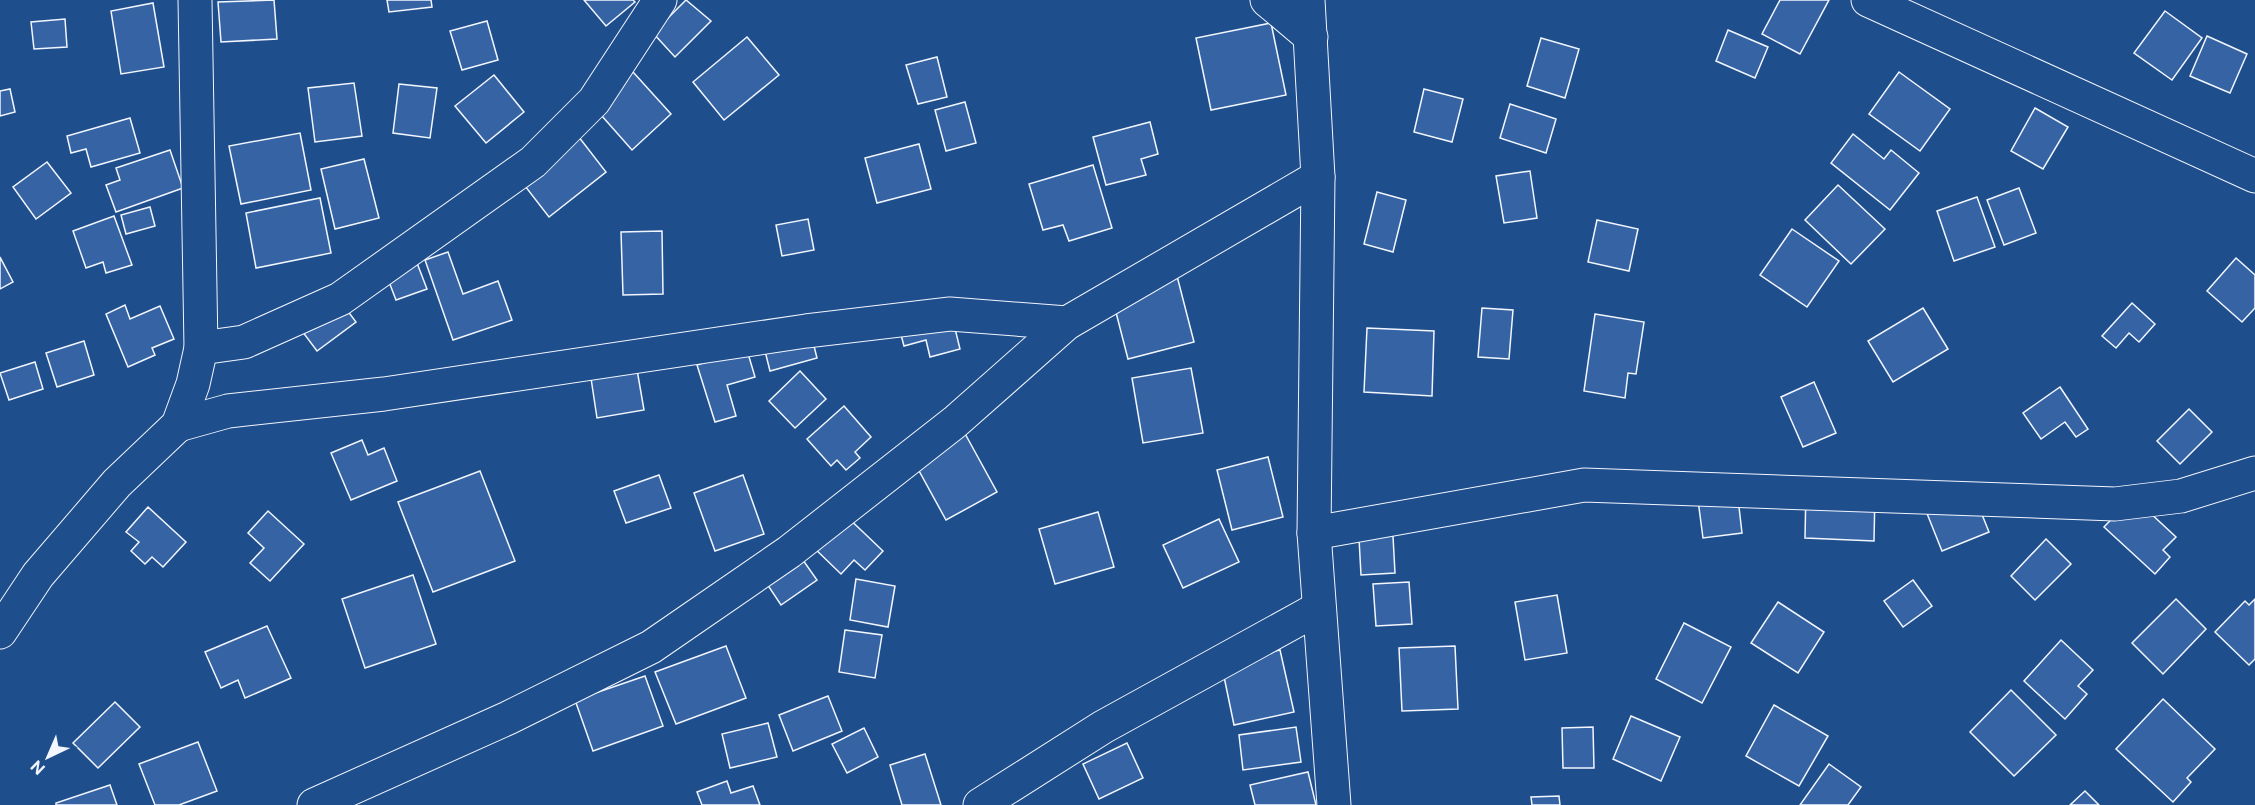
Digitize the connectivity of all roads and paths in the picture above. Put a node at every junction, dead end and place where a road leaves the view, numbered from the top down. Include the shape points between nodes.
1 (195, 0) edge
2 (660, 0) edge
3 (1267, 0) edge
4 (1308, 0) edge
5 (1868, 0) edge
6 (1311, 37) junction
7 (2255, 176) edge
8 (1318, 177) junction
9 (1067, 322) junction
10 (201, 348) junction
11 (178, 425) junction
12 (2255, 473) edge
13 (1314, 533) junction
14 (1319, 608) junction
15 (0, 632) edge
16 (314, 805) edge
17 (980, 805) edge
18 (1334, 805) edge

1 - 10 street
2 - 10 street via 594,101 533,162 340,299 244,342
3 - 6 street
4 - 6 street
5 - 7 street
6 - 8 street
8 - 9 street
8 - 13 street
9 - 11 street via 950,314 384,394 228,411
9 - 16 street via 955,422 789,552 651,647 508,718
10 - 11 street
11 - 15 street via 117,483 66,541
12 - 13 street via 2181,496 2115,504 1584,485
13 - 14 street
14 - 17 street via 1103,727
14 - 18 street

